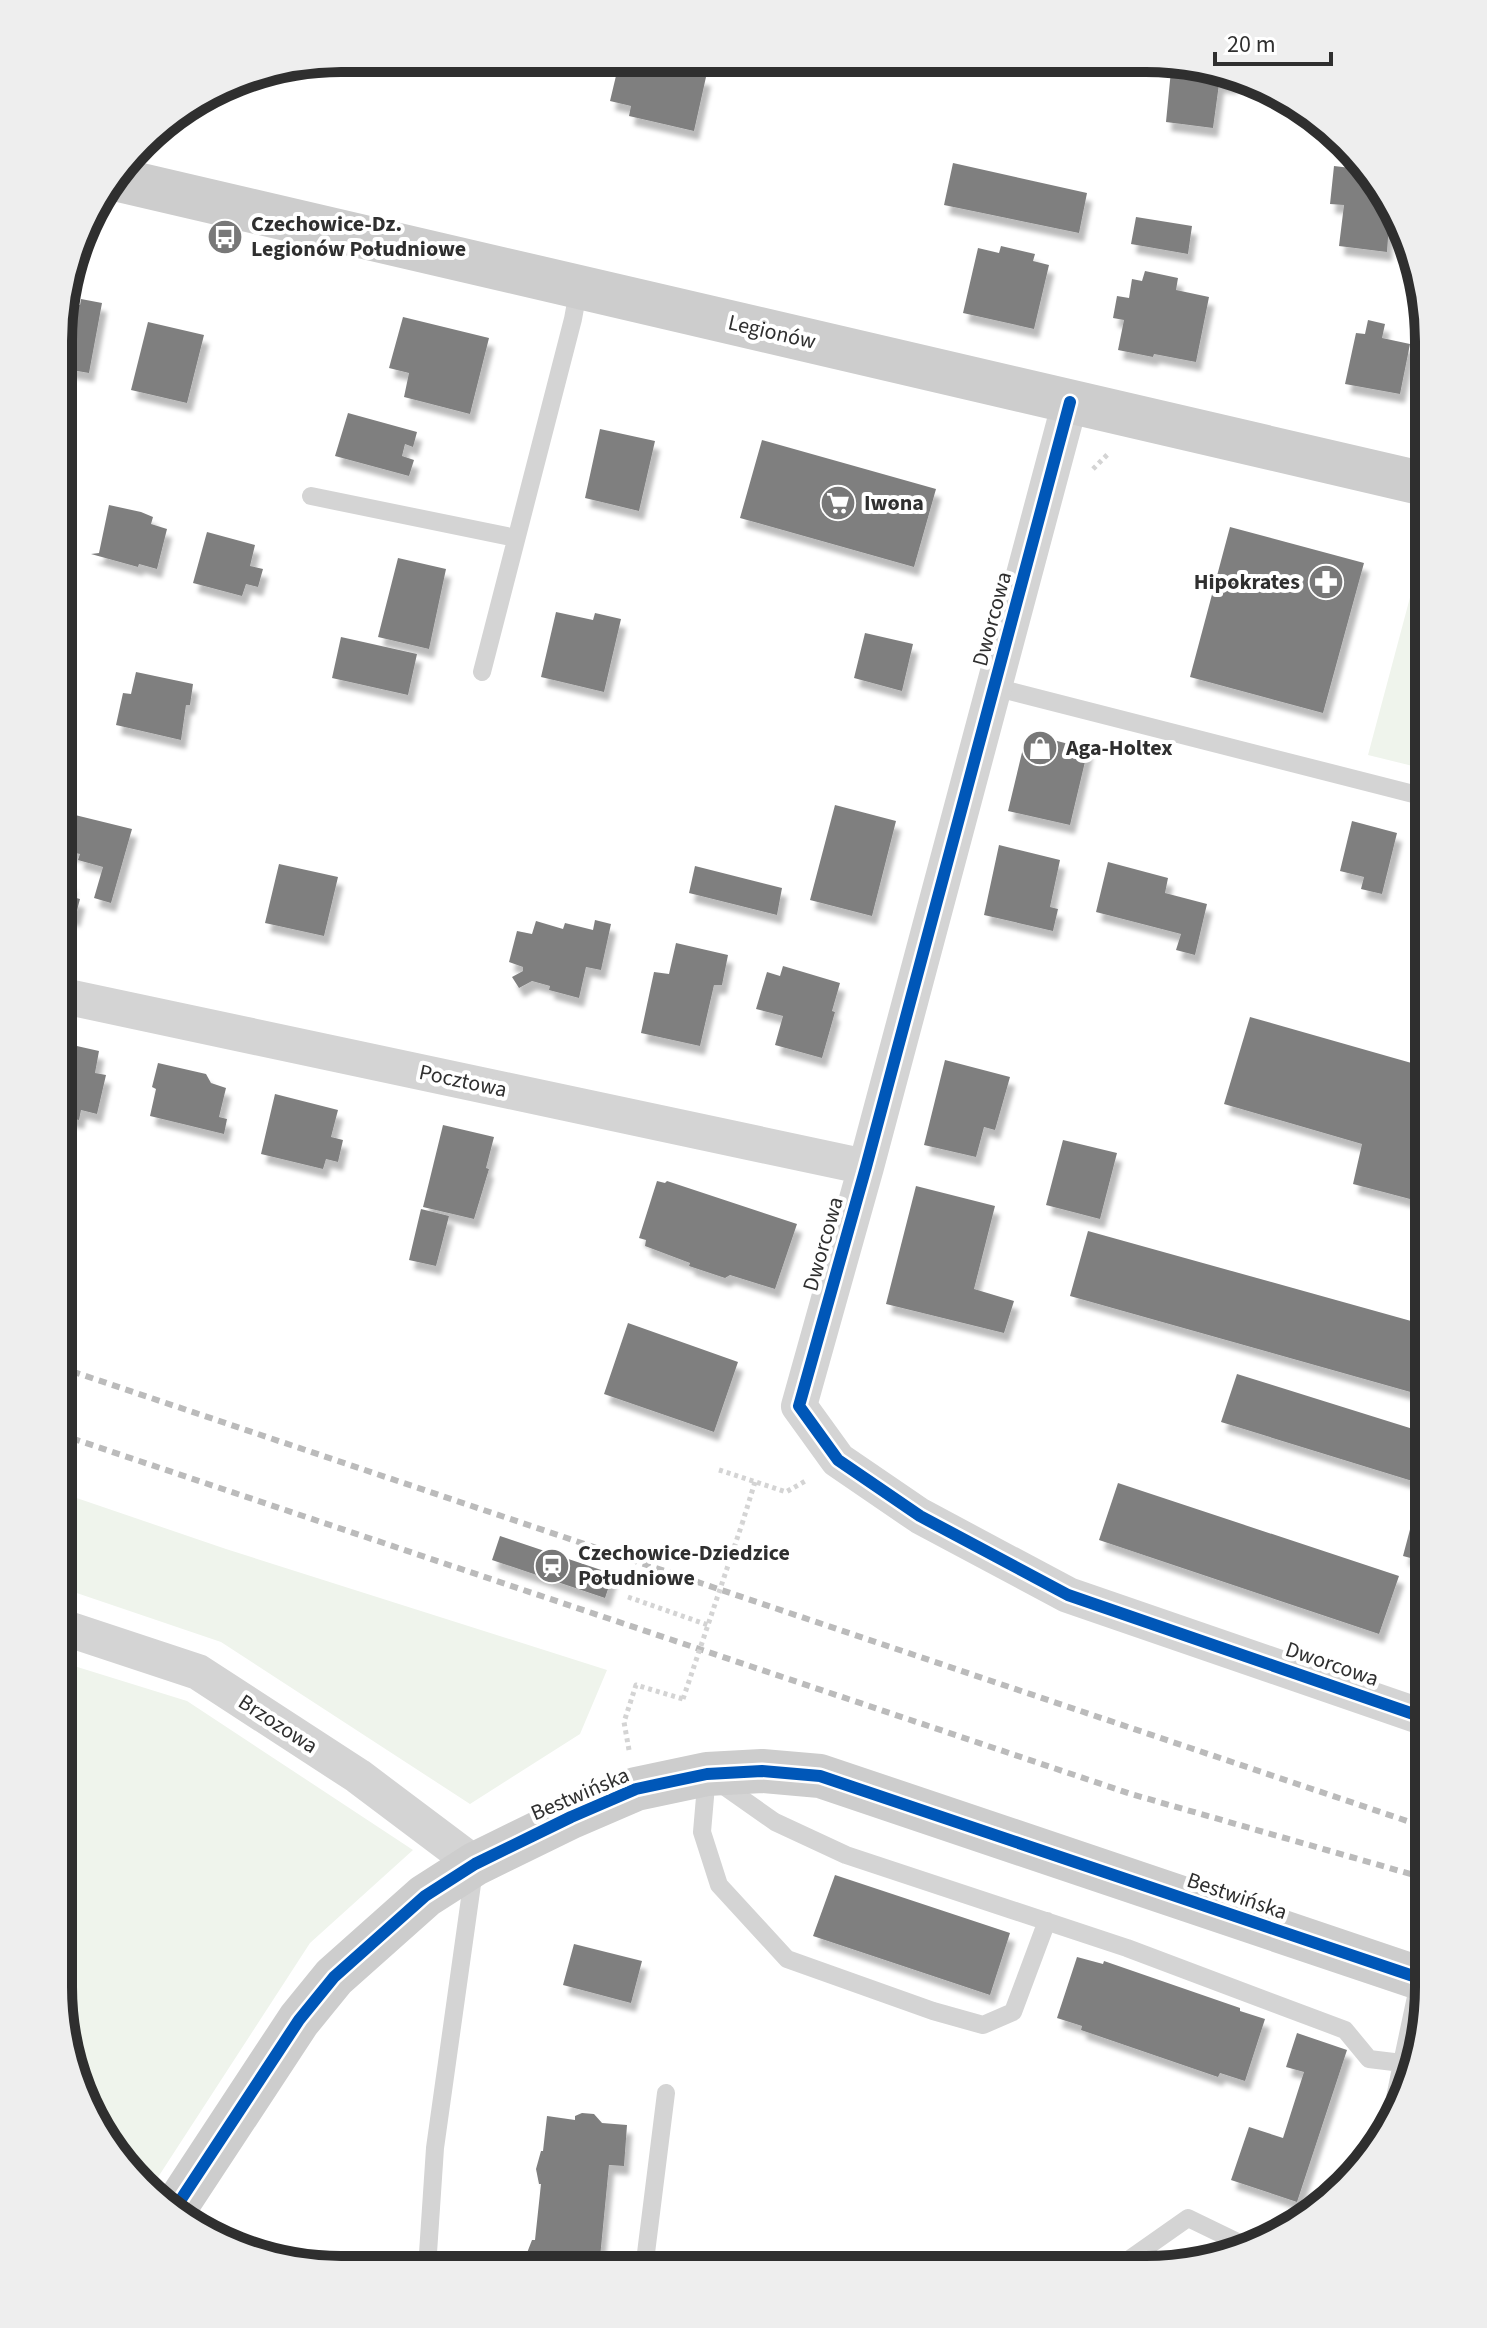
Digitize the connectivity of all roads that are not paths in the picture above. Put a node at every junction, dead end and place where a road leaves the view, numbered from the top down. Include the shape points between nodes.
1 (125, 181) edge
2 (579, 286) junction
3 (1070, 402) junction
4 (1415, 482) edge
5 (311, 496) dead end
6 (516, 538) junction
7 (482, 672) dead end
8 (994, 687) junction
9 (1415, 794) edge
10 (72, 998) edge
11 (866, 1167) junction
12 (72, 1630) edge
13 (1414, 1714) edge
14 (707, 1774) junction
15 (475, 1864) junction
16 (1047, 1921) junction
17 (1414, 1977) edge
18 (1413, 2021) edge
19 (1402, 2063) junction
20 (1399, 2078) edge
21 (666, 2093) dead end
22 (179, 2202) edge
23 (1236, 2241) edge
24 (428, 2256) edge
25 (646, 2256) edge
26 (1134, 2256) edge

1 - 2 street, Legionów
2 - 3 street, Legionów
2 - 6 lane
3 - 4 street, Legionów
3 - 8 street, Dworcowa
5 - 6 lane
6 - 7 lane
8 - 9 lane
8 - 11 street, Dworcowa
10 - 11 street, Pocztowa
11 - 13 street, Dworcowa via 799,1406 838,1460 920,1516 1068,1595
12 - 15 street, Brzozowa via 198,1672 358,1776
14 - 15 street, Bestwińska via 636,1789
14 - 16 lane via 775,1822 846,1855
14 - 16 lane via 702,1832 719,1885 787,1959 983,2025 1013,2012
14 - 17 street, Bestwińska via 820,1776
15 - 22 street, Bestwińska via 425,1896 334,1977 299,2020
15 - 24 lane via 435,2148
16 - 19 lane via 1345,2030 1369,2059
18 - 19 lane
19 - 20 lane
21 - 25 lane
23 - 26 lane via 1188,2218

